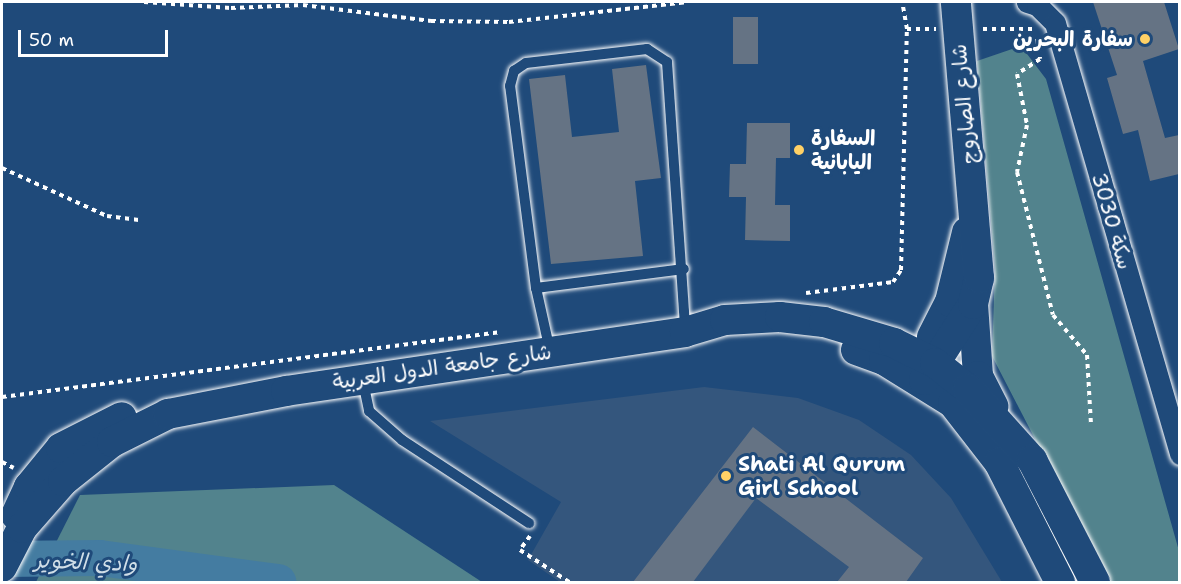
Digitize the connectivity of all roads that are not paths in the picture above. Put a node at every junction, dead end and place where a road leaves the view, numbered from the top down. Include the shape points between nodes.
1 (956, 2) edge
2 (1027, 2) edge
3 (973, 206) junction
4 (684, 269) junction
5 (536, 288) junction
6 (974, 304) junction
7 (686, 332) junction
8 (548, 339) junction
9 (922, 369) junction
10 (363, 379) junction
11 (198, 405) junction
12 (1000, 419) junction
13 (61, 448) junction
14 (1179, 454) edge
15 (63, 481) junction
16 (529, 523) road end
17 (6, 557) edge
18 (1060, 582) edge
19 (1095, 582) edge

1 - 3 street, شارع الصاروج
2 - 14 street, سكة 3030 via 1037,4 1055,23
3 - 6 street, شارع الصاروج via 980,245
3 - 9 street, شارع الصاروج via 950,302
4 - 5 lane
4 - 5 lane via 667,62 647,49 526,63 514,71 510,86
4 - 7 lane
5 - 8 lane
6 - 9 street, شارع الصاروج
6 - 12 street via 978,376
7 - 8 street, شارع جامعة الدول العربية
7 - 9 street, شارع جامعة الدول العربية via 725,320 780,317 861,332
8 - 10 street, شارع جامعة الدول العربية
9 - 12 street, شارع جامعة الدول العربية
9 - 18 street, شارع جامعة الدول العربية via 999,462
10 - 11 street, شارع جامعة الدول العربية
10 - 16 lane via 369,411 402,440
11 - 13 street, شارع جامعة الدول العربية via 134,412
11 - 15 street, شارع جامعة الدول العربية via 130,431
12 - 19 street, شارع جامعة الدول العربية via 1032,460
13 - 15 street
13 - 17 street, شارع جامعة الدول العربية via 19,505
15 - 17 street, شارع جامعة الدول العربية via 34,511

